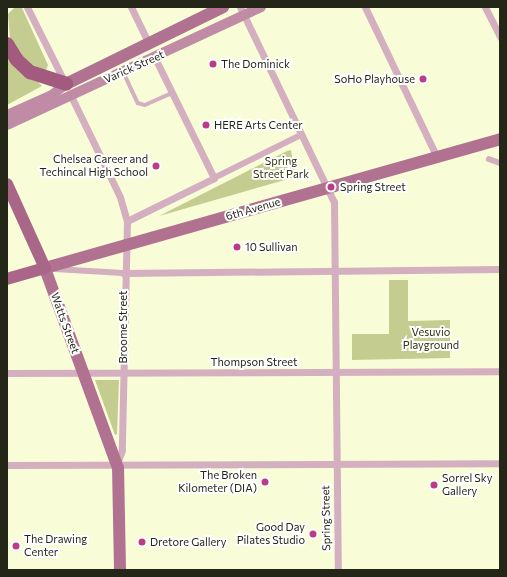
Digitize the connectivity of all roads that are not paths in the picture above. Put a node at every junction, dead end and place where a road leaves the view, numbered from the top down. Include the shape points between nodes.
1 (27, 7) edge
2 (131, 7) edge
3 (223, 7) edge
4 (261, 7) edge
5 (365, 7) edge
6 (485, 7) edge
7 (242, 11) edge
8 (500, 37) edge
9 (7, 44) edge
10 (149, 44) junction
11 (156, 58) junction
12 (124, 72) junction
13 (68, 90) junction
14 (172, 92) junction
15 (7, 115) edge
16 (7, 125) edge
17 (301, 134) junction
18 (500, 139) edge
19 (437, 157) junction
20 (489, 159) dead end
21 (500, 163) edge
22 (214, 178) junction
23 (7, 184) edge
24 (327, 188) junction
25 (127, 222) junction
26 (126, 245) junction
27 (45, 268) junction
28 (500, 269) edge
29 (335, 271) junction
30 (124, 273) junction
31 (7, 279) edge
32 (500, 371) edge
33 (82, 372) junction
34 (7, 373) edge
35 (123, 373) junction
36 (335, 373) junction
37 (500, 463) edge
38 (117, 464) junction
39 (336, 464) junction
40 (7, 465) edge
41 (120, 570) edge
42 (338, 570) edge

1 - 13 street, Broome Street
2 - 10 street
3 - 10 main road, Varick Street
4 - 7 main road, Varick Street
5 - 19 street
6 - 8 street
7 - 11 main road, Varick Street
7 - 17 street, Spring Street
9 - 13 highway via 17,60 30,72
10 - 13 main road, Varick Street
11 - 12 main road, Varick Street
11 - 14 street
12 - 13 main road, Varick Street
12 - 14 lane via 138,103 145,105
13 - 15 main road, Varick Street
13 - 16 main road, Varick Street
13 - 25 street, Broome Street via 120,197
14 - 22 street
17 - 22 street
17 - 24 street, Spring Street
18 - 19 main road, 6th Avenue
19 - 24 main road, 6th Avenue
20 - 21 street
22 - 25 street
23 - 27 highway, Watts Street
24 - 26 main road, 6th Avenue
24 - 29 street, Spring Street via 334,202
25 - 26 street, Broome Street
26 - 27 main road, 6th Avenue
26 - 30 street, Broome Street
27 - 30 street
27 - 31 highway, 6th Avenue
27 - 33 main road, Watts Street
28 - 29 street
29 - 30 street
29 - 36 street, Spring Street
30 - 35 street, Broome Street
32 - 36 street, Thompson Street
33 - 34 street, Thompson Street
33 - 35 street, Thompson Street
33 - 38 main road, Watts Street
35 - 36 street, Thompson Street
35 - 38 street, Broome Street via 122,450
36 - 39 street, Spring Street
37 - 39 street
38 - 39 street
38 - 40 street
38 - 41 main road, Broome Street
39 - 42 street, Spring Street

